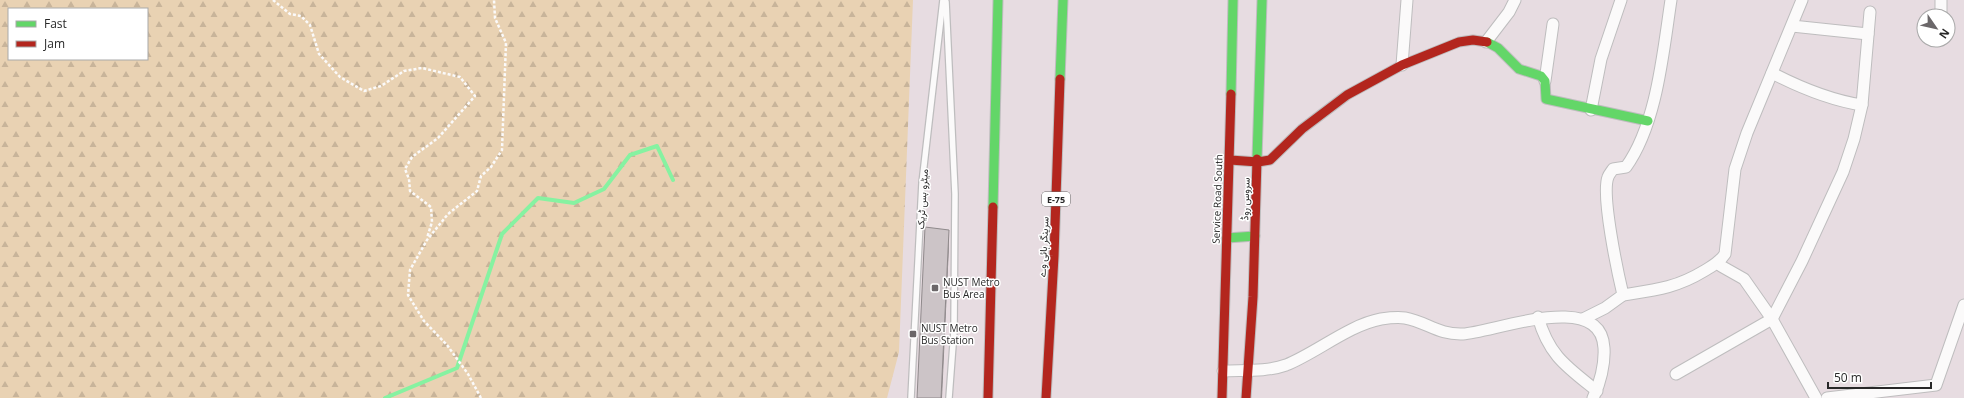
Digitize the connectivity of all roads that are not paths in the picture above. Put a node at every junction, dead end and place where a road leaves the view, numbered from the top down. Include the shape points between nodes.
1 (944, 0) edge
2 (998, 0) edge
3 (1063, 0) edge
4 (1232, 0) edge
5 (1262, 0) edge
6 (1407, 0) edge
7 (1515, 0) edge
8 (1621, 0) edge
9 (1672, 0) edge
10 (1802, 0) edge
11 (1870, 12) dead end
12 (1553, 24) dead end
13 (1792, 26) junction
14 (1868, 34) junction
15 (1486, 42) junction
16 (1402, 65) junction
17 (1772, 74) junction
18 (1545, 82) junction
19 (1862, 105) junction
20 (1591, 110) junction
21 (1648, 121) junction
22 (1230, 160) junction
23 (1258, 162) junction
24 (1255, 236) junction
25 (1227, 238) junction
26 (1721, 266) dead end
27 (1623, 295) junction
28 (1964, 304) edge
29 (1538, 317) junction
30 (1583, 319) junction
31 (1772, 319) junction
32 (1247, 370) junction
33 (1223, 371) junction
34 (1676, 374) dead end
35 (1595, 394) edge
36 (911, 398) edge
37 (950, 398) edge
38 (988, 398) edge
39 (1046, 398) edge
40 (1222, 398) edge
41 (1246, 398) edge
42 (1816, 398) edge
43 (1827, 398) edge

1 - 36 lane, میٹرو بس ٹریک via 922,183
1 - 37 lane, میٹرو بس ٹریک via 955,194 954,331
2 - 38 main road
3 - 39 main road, سرینگر ہائی وے / E-75
4 - 22 main road, Service Road South
5 - 23 main road, سروس روڈ
6 - 16 street
7 - 15 street
8 - 20 street via 1601,59
9 - 21 street
10 - 13 street
11 - 14 street
12 - 18 street
13 - 14 street
13 - 17 street
14 - 19 street
15 - 16 main road via 1459,42
15 - 18 main road via 1498,48 1520,69 1538,74
16 - 23 main road via 1347,95 1302,129 1270,160
17 - 19 street via 1840,102
17 - 27 street via 1735,169 1725,254 1720,262 1687,282
18 - 20 main road via 1546,99
19 - 31 street via 1854,139 1842,172 1802,261
20 - 21 main road
21 - 27 street via 1634,156 1626,167 1614,169 1608,177 1607,190 1615,264
22 - 23 main road
22 - 25 main road, Service Road South
23 - 24 main road, سروس روڈ
24 - 25 main road
24 - 32 main road, سروس روڈ
25 - 33 main road, Service Road South
26 - 31 street via 1744,279
27 - 30 street
28 - 43 street via 1936,385
29 - 30 street
29 - 32 street via 1465,334 1436,331 1405,318 1380,319 1351,330 1284,365 1270,369
29 - 35 street via 1544,336 1563,364
30 - 35 street via 1604,339 1605,356
31 - 34 street
31 - 42 street
32 - 33 street
32 - 41 main road, سروس روڈ
33 - 40 main road, Service Road South

